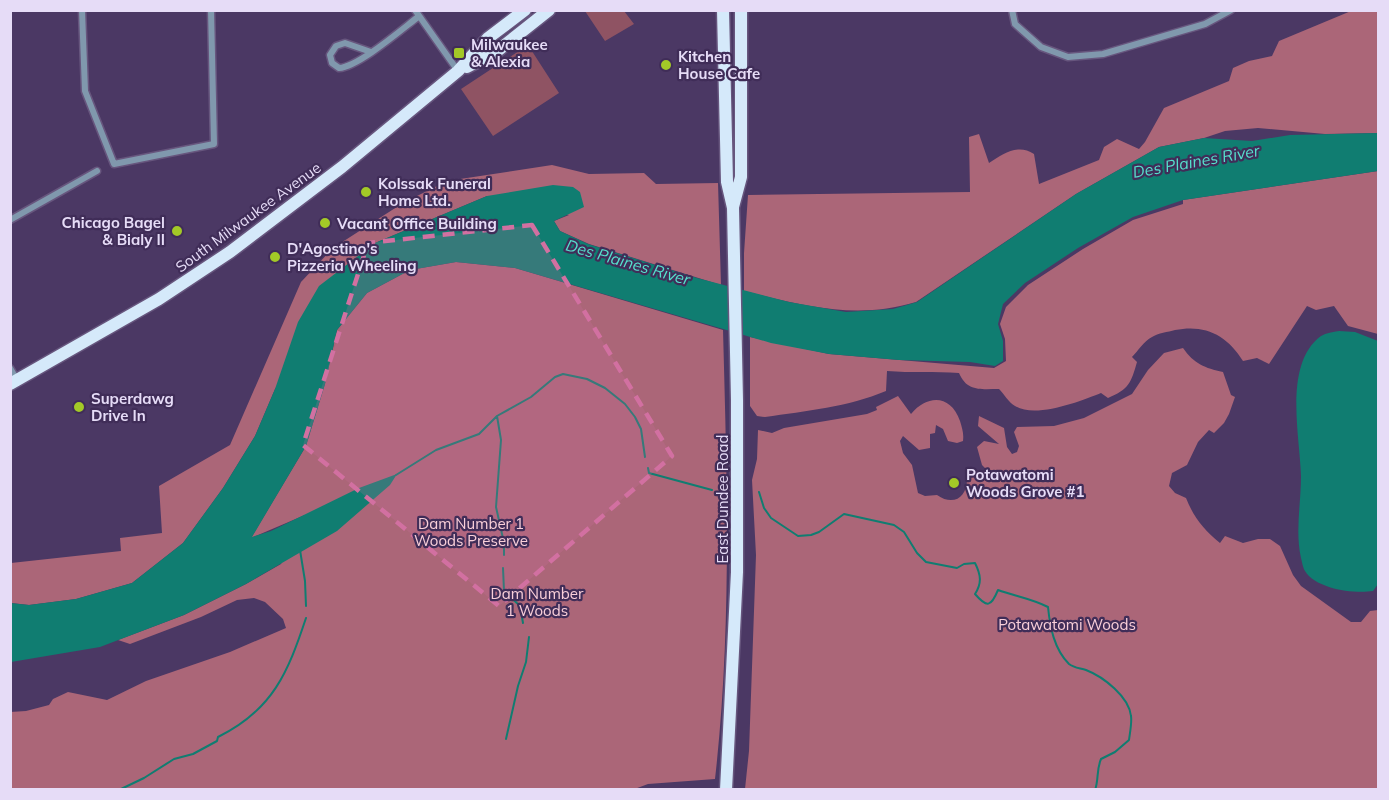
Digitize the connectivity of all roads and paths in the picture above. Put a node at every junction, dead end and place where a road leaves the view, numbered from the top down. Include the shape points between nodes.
1 (82, 10) edge
2 (211, 10) edge
3 (525, 10) edge
4 (549, 10) edge
5 (723, 10) edge
6 (741, 10) edge
7 (1012, 10) edge
8 (1231, 10) edge
9 (417, 14) edge
10 (370, 52) junction
11 (458, 71) junction
12 (97, 171) dead end
13 (733, 208) junction
14 (10, 220) edge
15 (10, 368) edge
16 (14, 382) edge
17 (726, 789) edge

1 - 2 street via 85,91 114,164 214,144
3 - 11 main road, South Milwaukee Avenue via 488,38
4 - 11 main road, South Milwaukee Avenue via 496,52
5 - 13 main road, East Dundee Road via 727,182
6 - 13 main road, East Dundee Road via 741,177
7 - 8 street via 1016,24 1041,47 1068,57 1103,54 1205,24
9 - 10 street
9 - 11 street
10 - 10 street via 347,68 332,63 330,55 336,46 345,44
11 - 16 main road, South Milwaukee Avenue via 342,167 230,252 159,299
12 - 14 street
13 - 17 main road, East Dundee Road via 737,572
15 - 16 street

